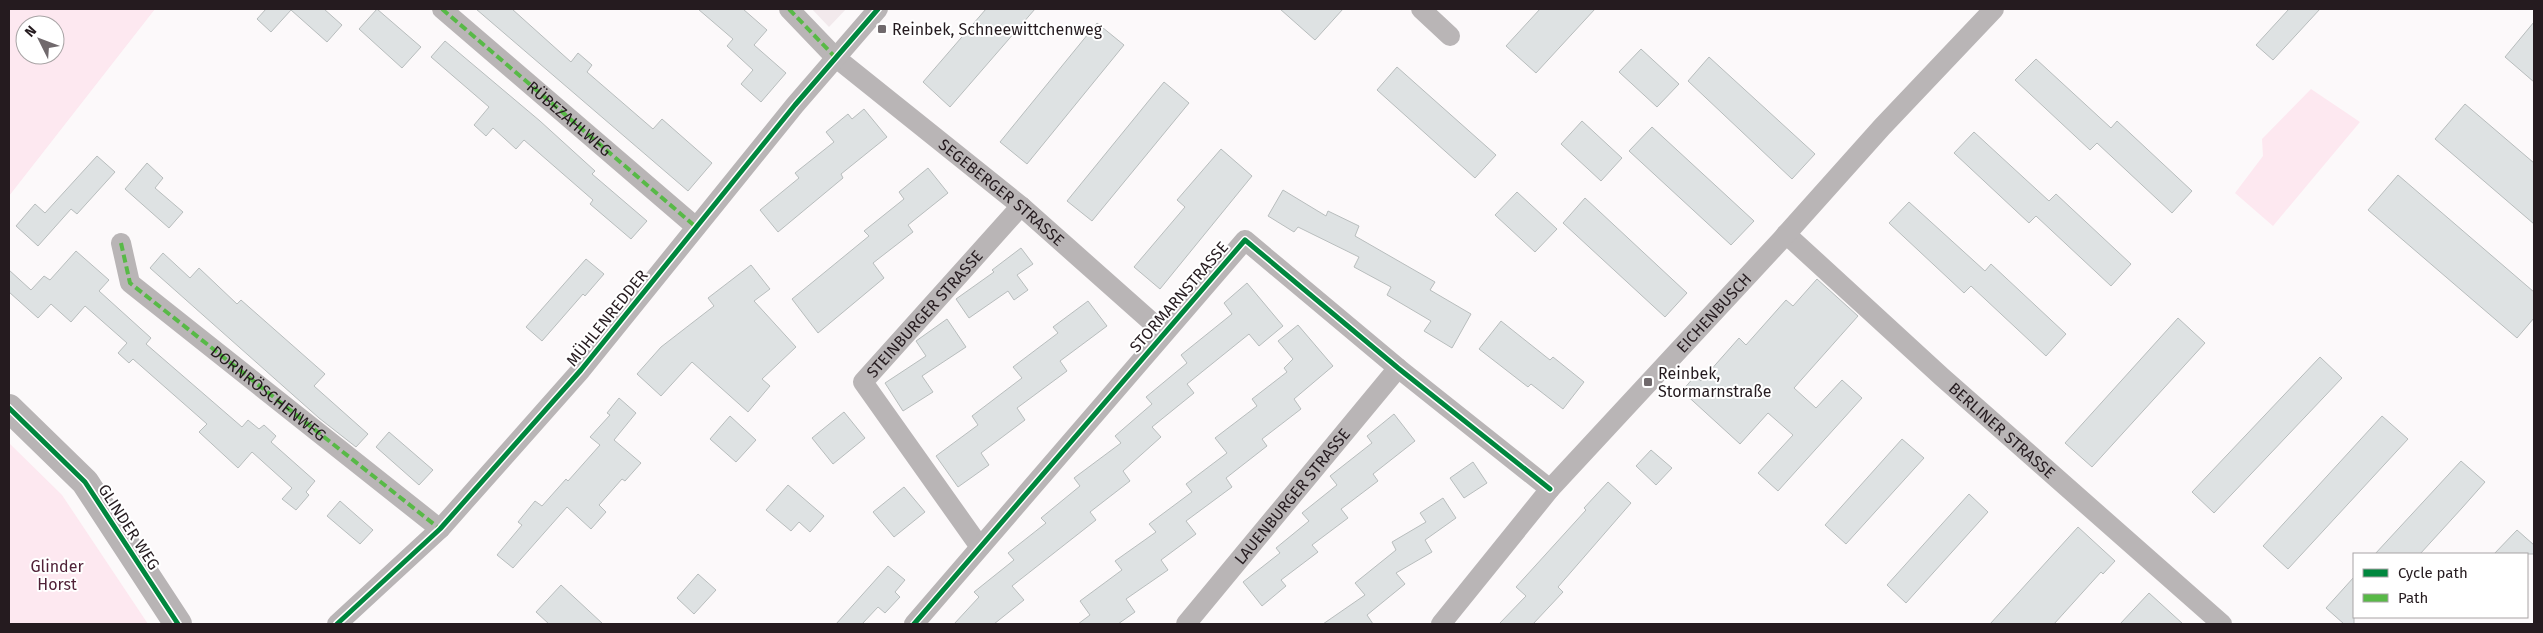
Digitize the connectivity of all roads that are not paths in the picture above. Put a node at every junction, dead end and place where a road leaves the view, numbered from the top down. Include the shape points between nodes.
1 (442, 9) edge
2 (789, 9) edge
3 (878, 9) edge
4 (1421, 9) edge
5 (1994, 9) edge
6 (1450, 36) dead end
7 (835, 57) junction
8 (1021, 206) junction
9 (696, 227) junction
10 (1786, 234) junction
11 (121, 243) dead end
12 (1164, 333) junction
13 (1398, 368) junction
14 (9, 408) edge
15 (1550, 489) junction
16 (440, 529) junction
17 (980, 547) junction
18 (178, 624) edge
19 (337, 624) edge
20 (914, 624) edge
21 (1186, 624) edge
22 (1442, 624) edge
23 (2222, 624) edge

1 - 9 street, RÜBEZAHLWEG
2 - 7 street, SEGEBERGER STRASSE
3 - 7 street, MÜHLENREDDER
4 - 6 street
5 - 10 street, EICHENBUSCH
7 - 8 street, SEGEBERGER STRASSE
7 - 9 street, MÜHLENREDDER
8 - 12 street, SEGEBERGER STRASSE
8 - 17 street, STEINBURGER STRASSE via 863,382
9 - 16 street, MÜHLENREDDER via 582,370
10 - 15 street, EICHENBUSCH
10 - 23 street, BERLINER STRASSE via 1942,377
11 - 16 street, DORNRÖSCHENWEG via 130,283
12 - 13 street, STORMARNSTRASSE via 1245,240
12 - 17 street, STORMARNSTRASSE
13 - 15 street, STORMARNSTRASSE
13 - 21 street, LAUENBURGER STRASSE
14 - 18 main road, GLINDER WEG via 85,482
15 - 22 street, EICHENBUSCH
16 - 19 street, MÜHLENREDDER
17 - 20 street, STORMARNSTRASSE

